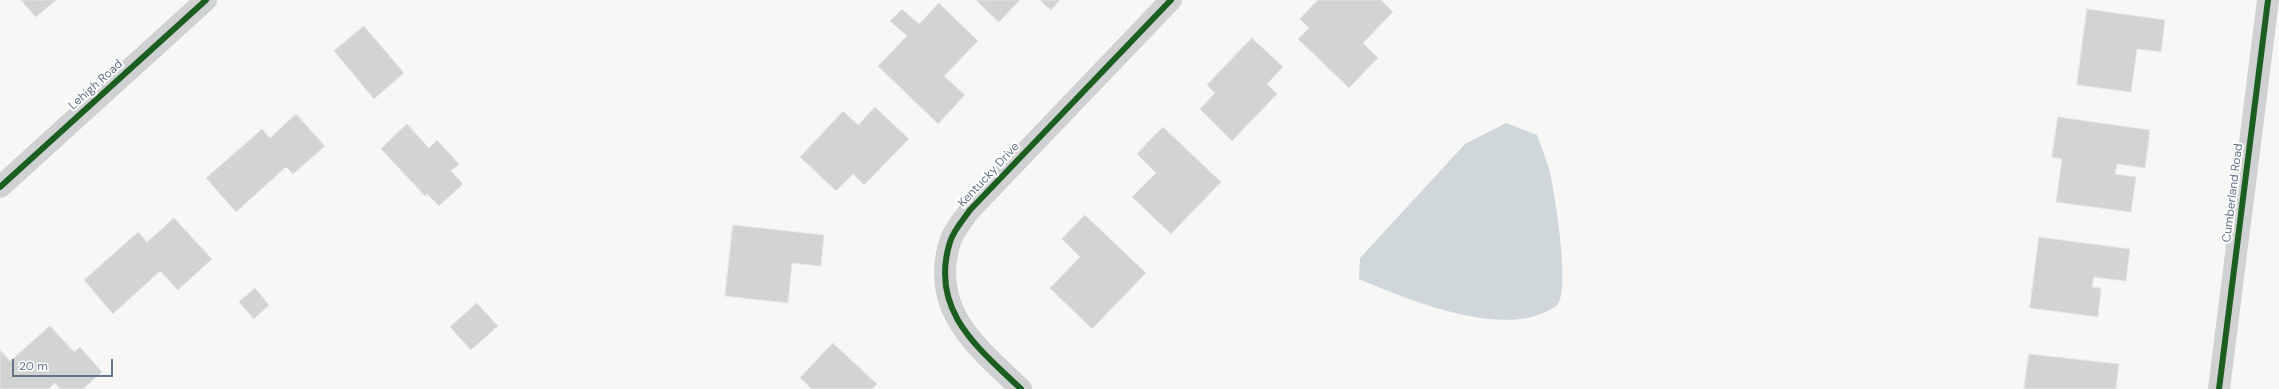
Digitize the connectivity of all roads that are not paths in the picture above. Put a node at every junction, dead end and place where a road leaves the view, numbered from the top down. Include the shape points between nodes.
1 (206, 0) edge
2 (1171, 0) edge
3 (2268, 0) edge
4 (0, 186) edge
5 (1021, 389) edge
6 (2219, 389) edge

1 - 4 street, Lehigh Road
2 - 5 street, Kentucky Drive via 970,210 950,240 946,261 946,284 948,300 955,316 970,339
3 - 6 street, Cumberland Road

